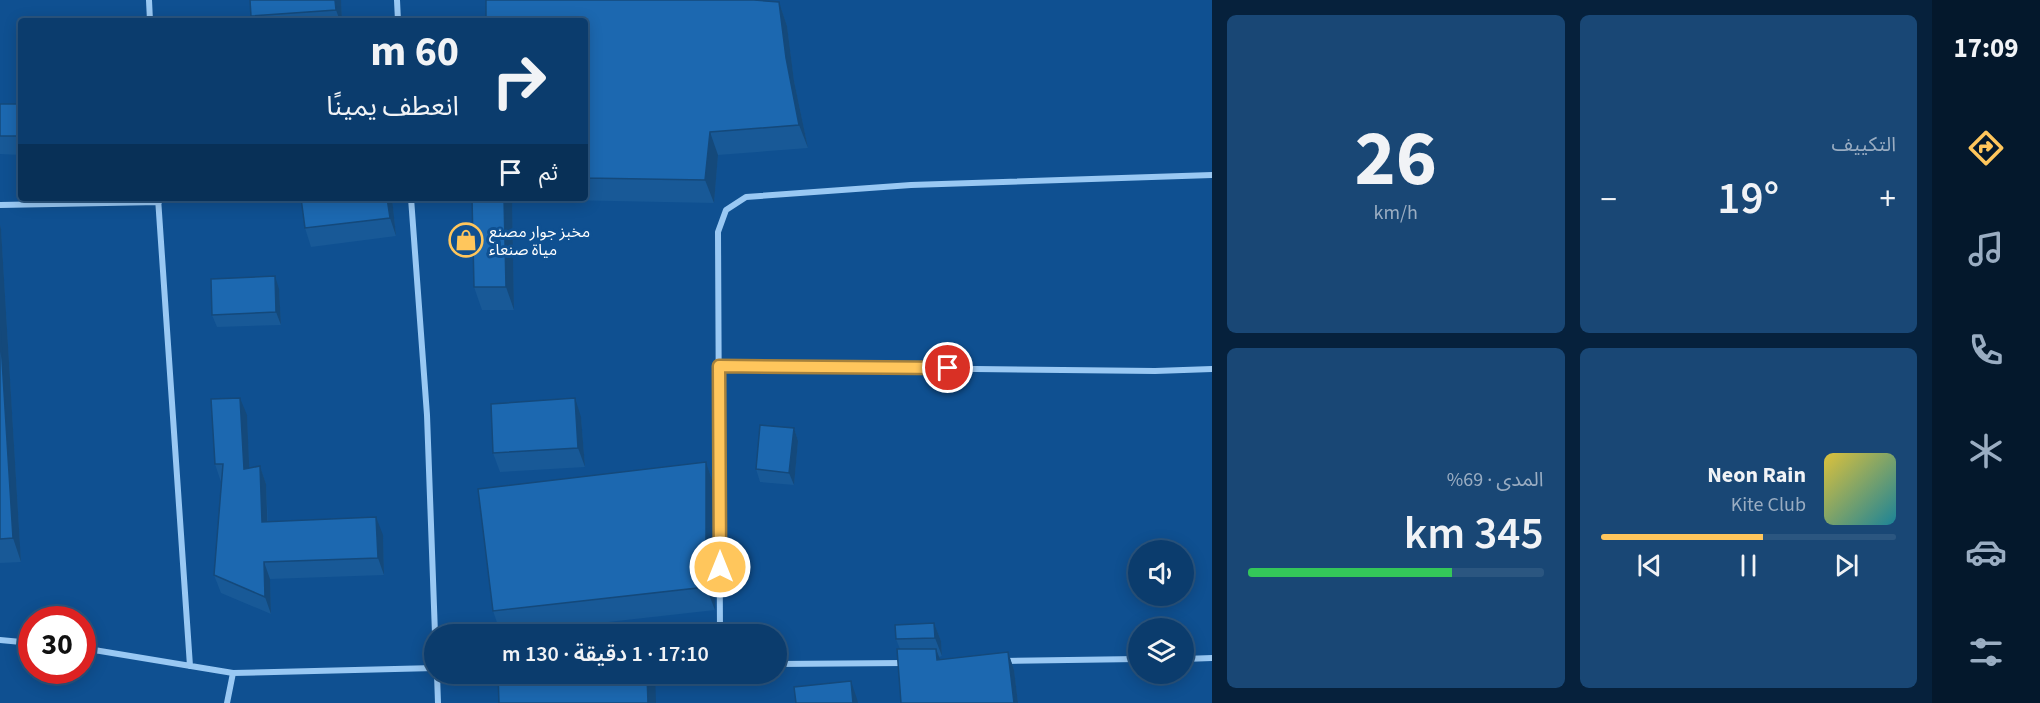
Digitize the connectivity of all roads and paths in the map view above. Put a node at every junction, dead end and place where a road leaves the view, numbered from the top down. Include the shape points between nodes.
1 (149, 0) edge
2 (397, 0) edge
3 (150, 18) edge
4 (398, 18) edge
5 (1212, 175) edge
6 (126, 201) edge
7 (158, 201) edge
8 (411, 201) edge
9 (0, 205) edge
10 (719, 366) junction
11 (1212, 369) edge
12 (435, 624) edge
13 (720, 624) edge
14 (0, 640) edge
15 (18, 641) edge
16 (96, 650) edge
17 (1212, 658) edge
18 (1128, 659) edge
19 (1194, 659) edge
20 (999, 661) edge
21 (917, 662) edge
22 (787, 664) edge
23 (190, 666) junction
24 (424, 668) edge
25 (233, 673) junction
26 (437, 684) edge
27 (227, 703) edge
28 (438, 703) edge

1 - 3 street
2 - 4 street
5 - 10 street via 910,185 746,197 726,210 718,232
6 - 9 street
7 - 23 street
8 - 12 street via 427,415
10 - 11 street
10 - 13 street
14 - 15 street
16 - 23 street
17 - 19 street
18 - 20 street
21 - 22 street
23 - 25 street
24 - 25 street
25 - 27 street
26 - 28 street

